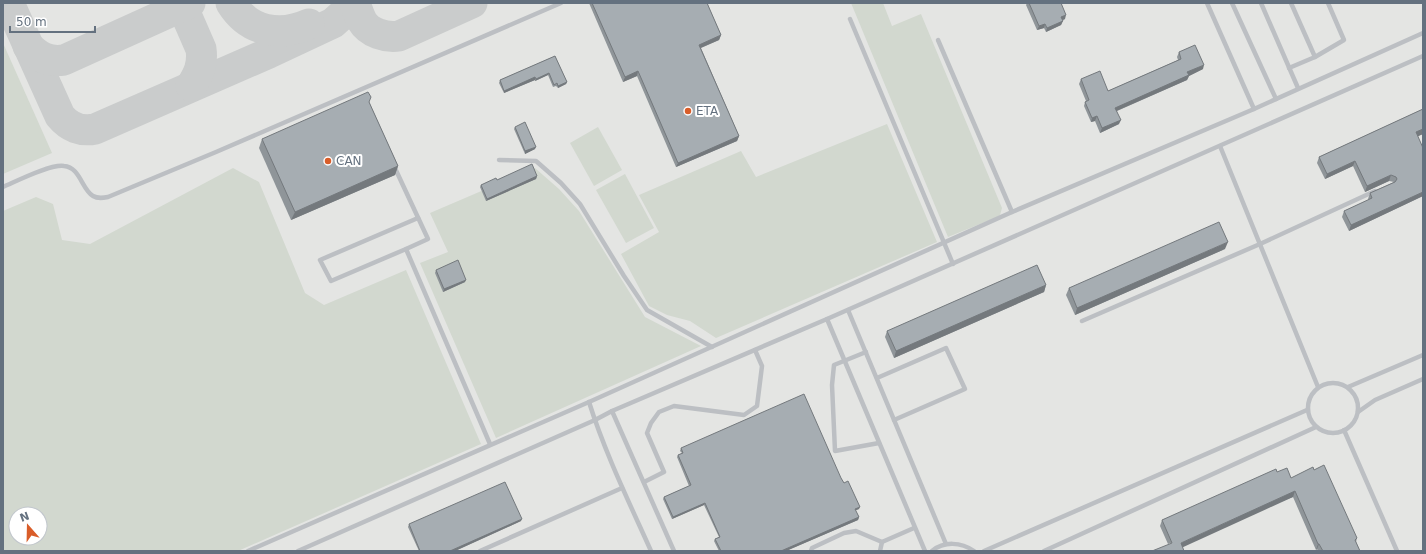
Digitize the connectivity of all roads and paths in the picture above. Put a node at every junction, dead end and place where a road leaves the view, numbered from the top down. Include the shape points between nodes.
1 (560, 3) edge
2 (1207, 3) edge
3 (1232, 3) edge
4 (1261, 3) edge
5 (1291, 3) edge
6 (1328, 3) edge
7 (850, 19) dead end
8 (1423, 33) edge
9 (938, 40) dead end
10 (1423, 56) edge
11 (1315, 57) junction
12 (1289, 68) junction
13 (1298, 88) junction
14 (1276, 99) junction
15 (1254, 109) junction
16 (1220, 146) junction
17 (392, 160) edge
18 (499, 160) dead end
19 (3, 187) edge
20 (1383, 188) edge
21 (1012, 212) junction
22 (418, 218) junction
23 (944, 242) junction
24 (1260, 244) junction
25 (406, 249) junction
26 (954, 264) junction
27 (848, 310) junction
28 (827, 319) junction
29 (1082, 321) dead end
30 (712, 347) junction
31 (755, 350) junction
32 (866, 352) junction
33 (1423, 355) edge
34 (845, 361) junction
35 (877, 378) junction
36 (1423, 379) edge
37 (1318, 387) junction
38 (1348, 387) junction
39 (589, 402) junction
40 (1307, 410) junction
41 (612, 411) junction
42 (1358, 412) junction
43 (595, 420) junction
44 (894, 420) junction
45 (1316, 427) junction
46 (1344, 430) junction
47 (879, 443) junction
48 (490, 444) junction
49 (644, 482) junction
50 (622, 488) junction
51 (914, 528) junction
52 (882, 542) junction
53 (946, 544) junction
54 (248, 551) edge
55 (298, 551) edge
56 (480, 551) edge
57 (651, 551) edge
58 (674, 551) edge
59 (811, 551) edge
60 (880, 551) edge
61 (925, 551) edge
62 (932, 551) edge
63 (974, 551) edge
64 (984, 551) edge
65 (1044, 551) edge
66 (1397, 551) edge

1 - 19 lane via 108,197 92,196 79,176 64,166 44,169
2 - 15 lane
3 - 14 lane
4 - 12 lane
5 - 11 lane
6 - 11 lane via 1344,40
7 - 23 lane
8 - 13 lane
9 - 21 lane
10 - 16 lane
11 - 12 lane
12 - 13 lane
13 - 14 lane
14 - 15 lane
15 - 21 lane
16 - 24 lane
16 - 26 lane
17 - 22 lane
18 - 30 lane via 536,161 580,204 647,310
20 - 24 lane
21 - 23 lane
22 - 25 lane via 428,239
22 - 25 lane via 320,260 331,281
23 - 26 lane
23 - 30 lane
24 - 29 lane
24 - 37 lane
25 - 48 lane
26 - 27 lane
27 - 28 lane
27 - 32 lane
28 - 31 lane
28 - 34 lane
30 - 39 lane
31 - 41 lane
31 - 49 lane via 762,366 757,406 744,415 674,406 659,412 647,433 664,472
32 - 34 lane
32 - 35 lane
33 - 38 lane
34 - 47 lane
34 - 47 lane via 834,365 832,385 836,451
35 - 44 lane
35 - 44 lane via 946,348 965,389
36 - 42 lane via 1375,400
37 - 38 lane via 1332,382
37 - 40 lane via 1311,394
38 - 42 lane via 1355,395
39 - 43 lane
39 - 48 lane
40 - 45 lane
40 - 64 lane
41 - 43 lane
41 - 49 lane
42 - 46 lane via 1351,425
43 - 50 lane
43 - 55 lane
44 - 53 lane
45 - 46 lane via 1332,433
45 - 65 lane
46 - 66 lane
47 - 51 lane
48 - 54 lane
49 - 58 lane
50 - 56 lane
50 - 57 lane
51 - 52 lane
51 - 61 lane
52 - 59 lane via 856,531 844,533 812,548
52 - 60 lane
53 - 62 lane
53 - 63 lane via 957,543

